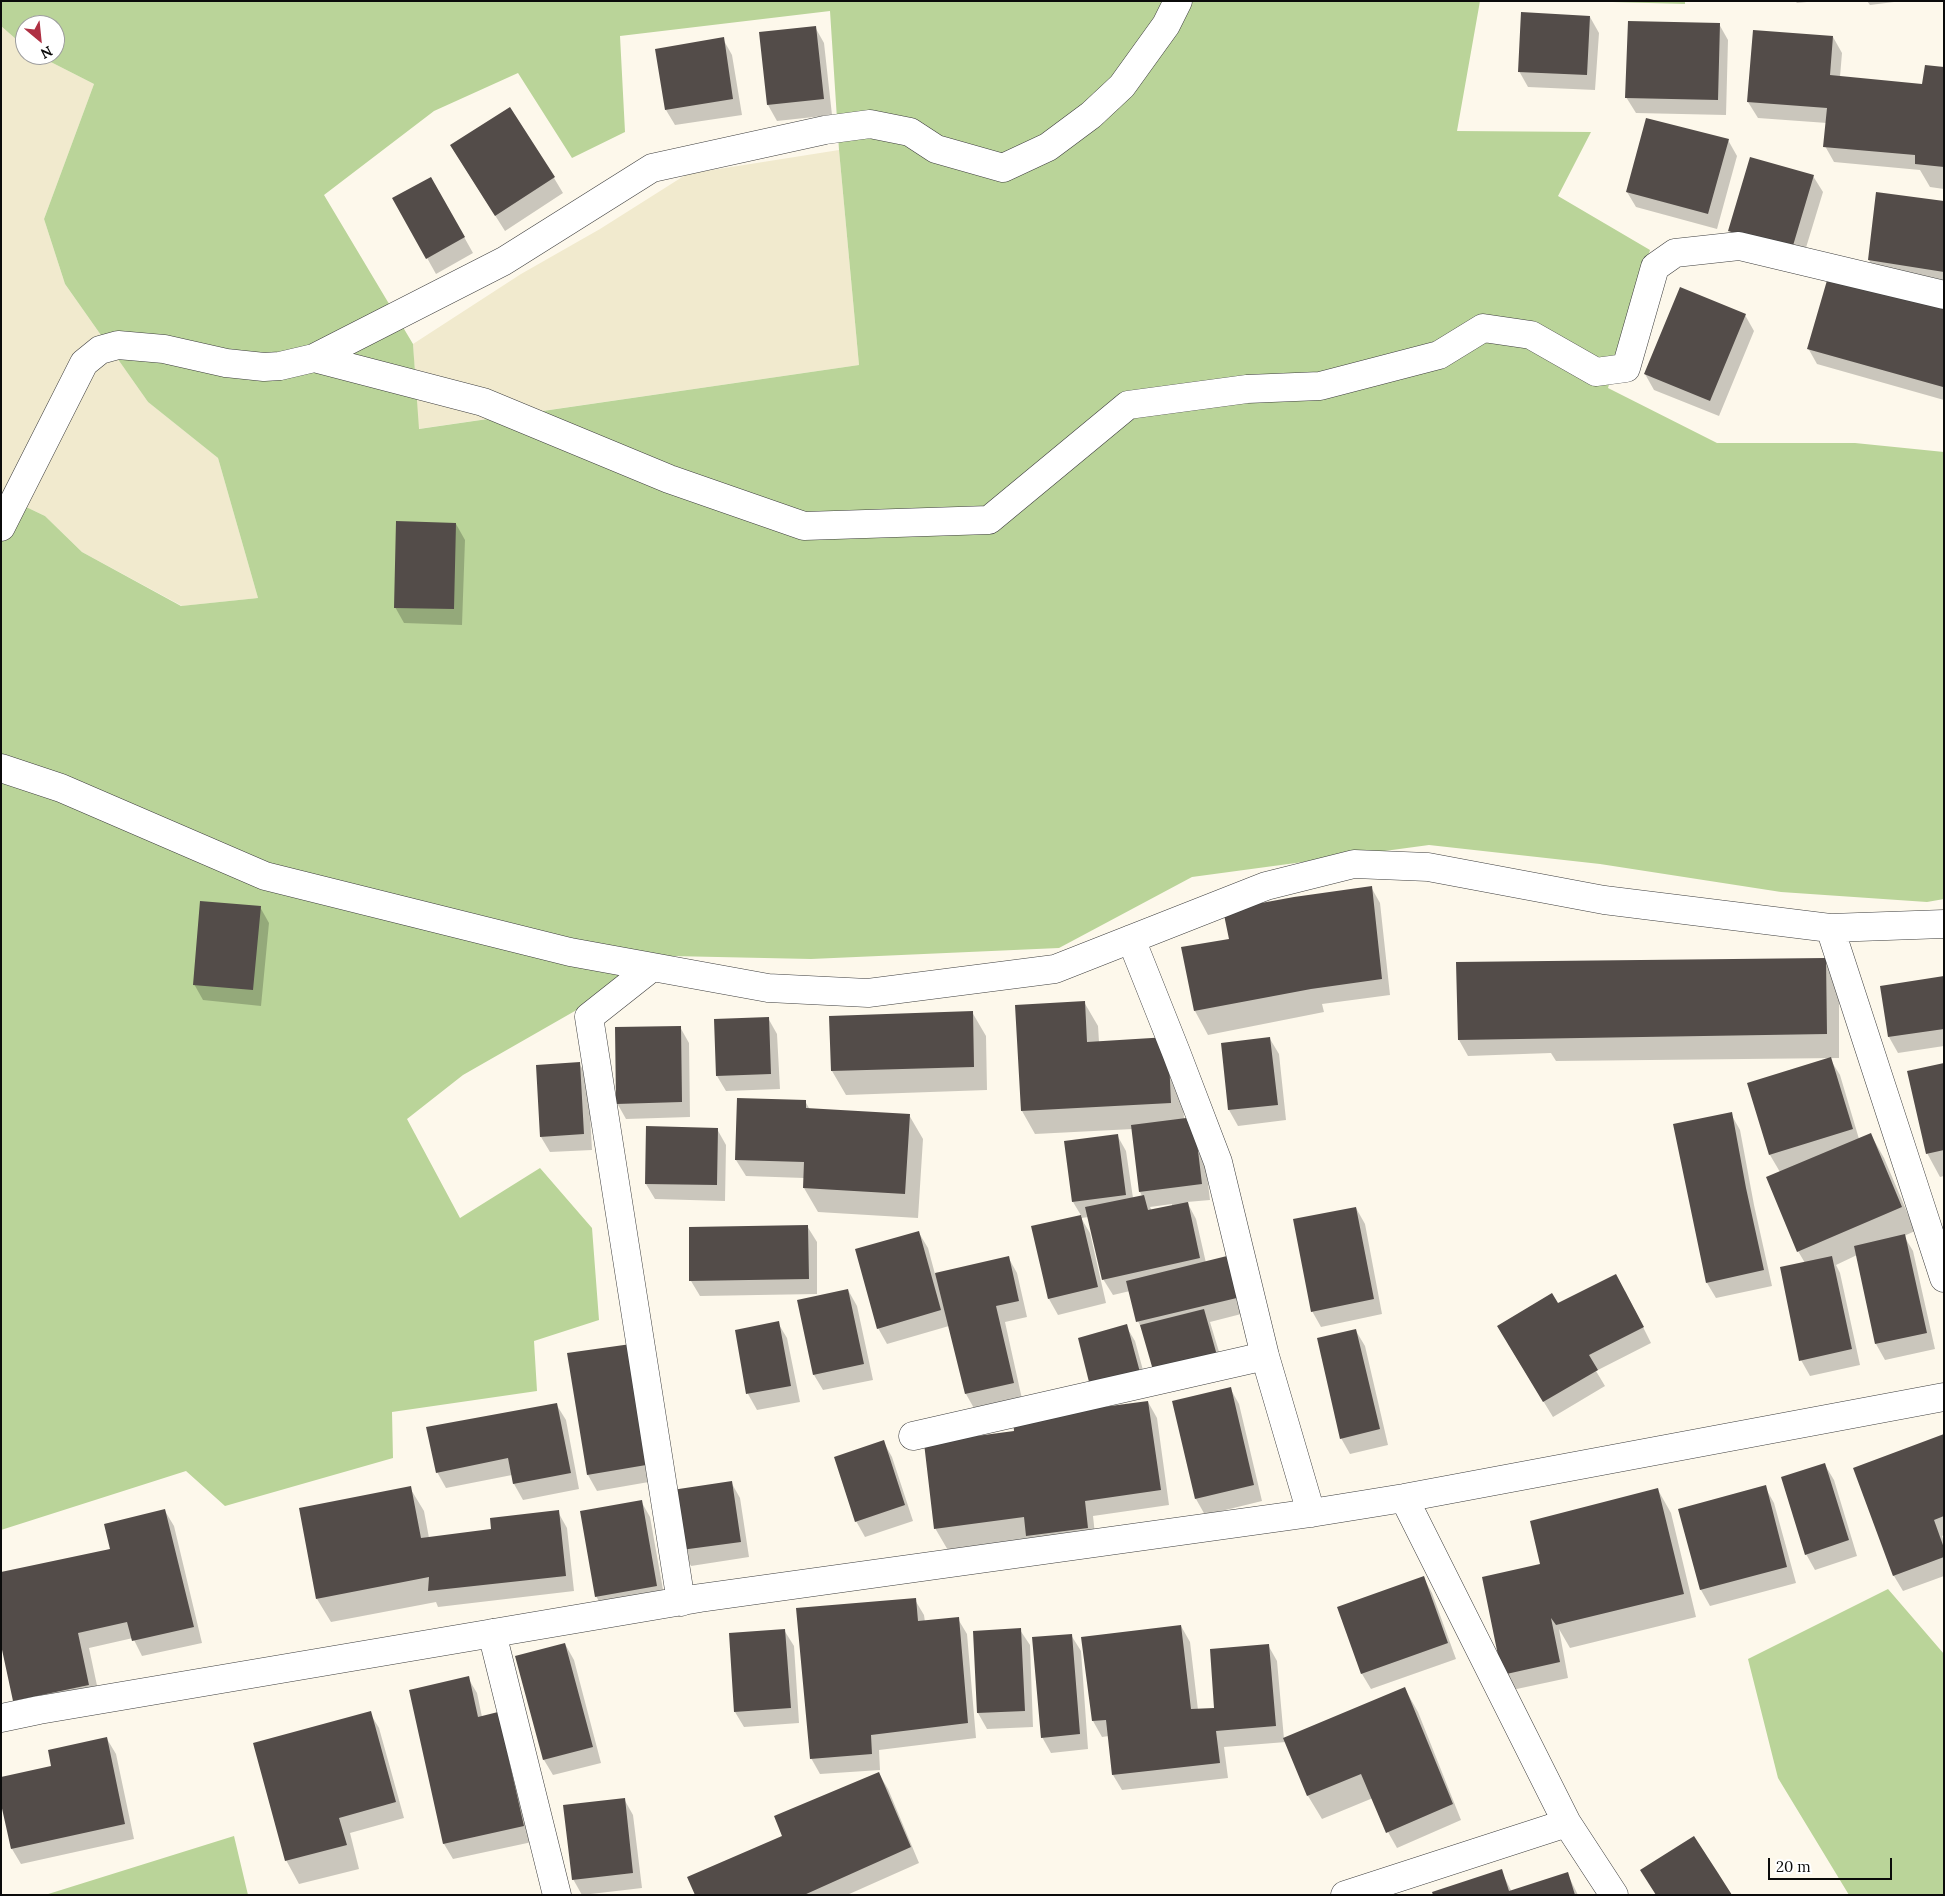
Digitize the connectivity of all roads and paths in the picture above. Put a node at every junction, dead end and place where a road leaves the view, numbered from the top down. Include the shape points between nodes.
1 (1178, 1) edge
2 (1944, 295) edge
3 (314, 358) junction
4 (1, 527) edge
5 (1, 768) edge
6 (1944, 924) edge
7 (1830, 928) junction
8 (1131, 939) junction
9 (651, 968) junction
10 (1944, 1278) edge
11 (1265, 1356) junction
12 (1944, 1397) edge
13 (913, 1436) dead end
14 (1404, 1498) junction
15 (1311, 1513) junction
16 (681, 1602) junction
17 (492, 1633) junction
18 (1, 1718) edge
19 (1567, 1822) junction
20 (557, 1895) edge
21 (1345, 1895) edge
22 (1614, 1895) edge

1 - 3 street via 1166,25 1122,86 1048,148 1003,168 936,149 910,132 870,124 825,130 652,168 504,261
2 - 3 street via 1739,246 1675,254 1655,267 1626,368 1596,372 1531,336 1483,328 1439,355 1320,386 1247,389 1128,405 989,520 804,526 669,479 483,402
3 - 4 street via 264,367 226,363 164,349 118,345 100,350 84,363
5 - 9 street via 61,788 265,876 570,952
6 - 7 street
7 - 8 street via 1604,900 1428,866 1354,864 1266,886
7 - 10 street
8 - 9 street via 1055,969 868,993 768,988
8 - 11 street via 1218,1162
9 - 16 street via 589,1017
11 - 13 street
11 - 15 street
12 - 14 street
14 - 15 street
14 - 19 street
15 - 16 street
16 - 17 street
17 - 18 street
17 - 20 street
19 - 21 street
19 - 22 street

